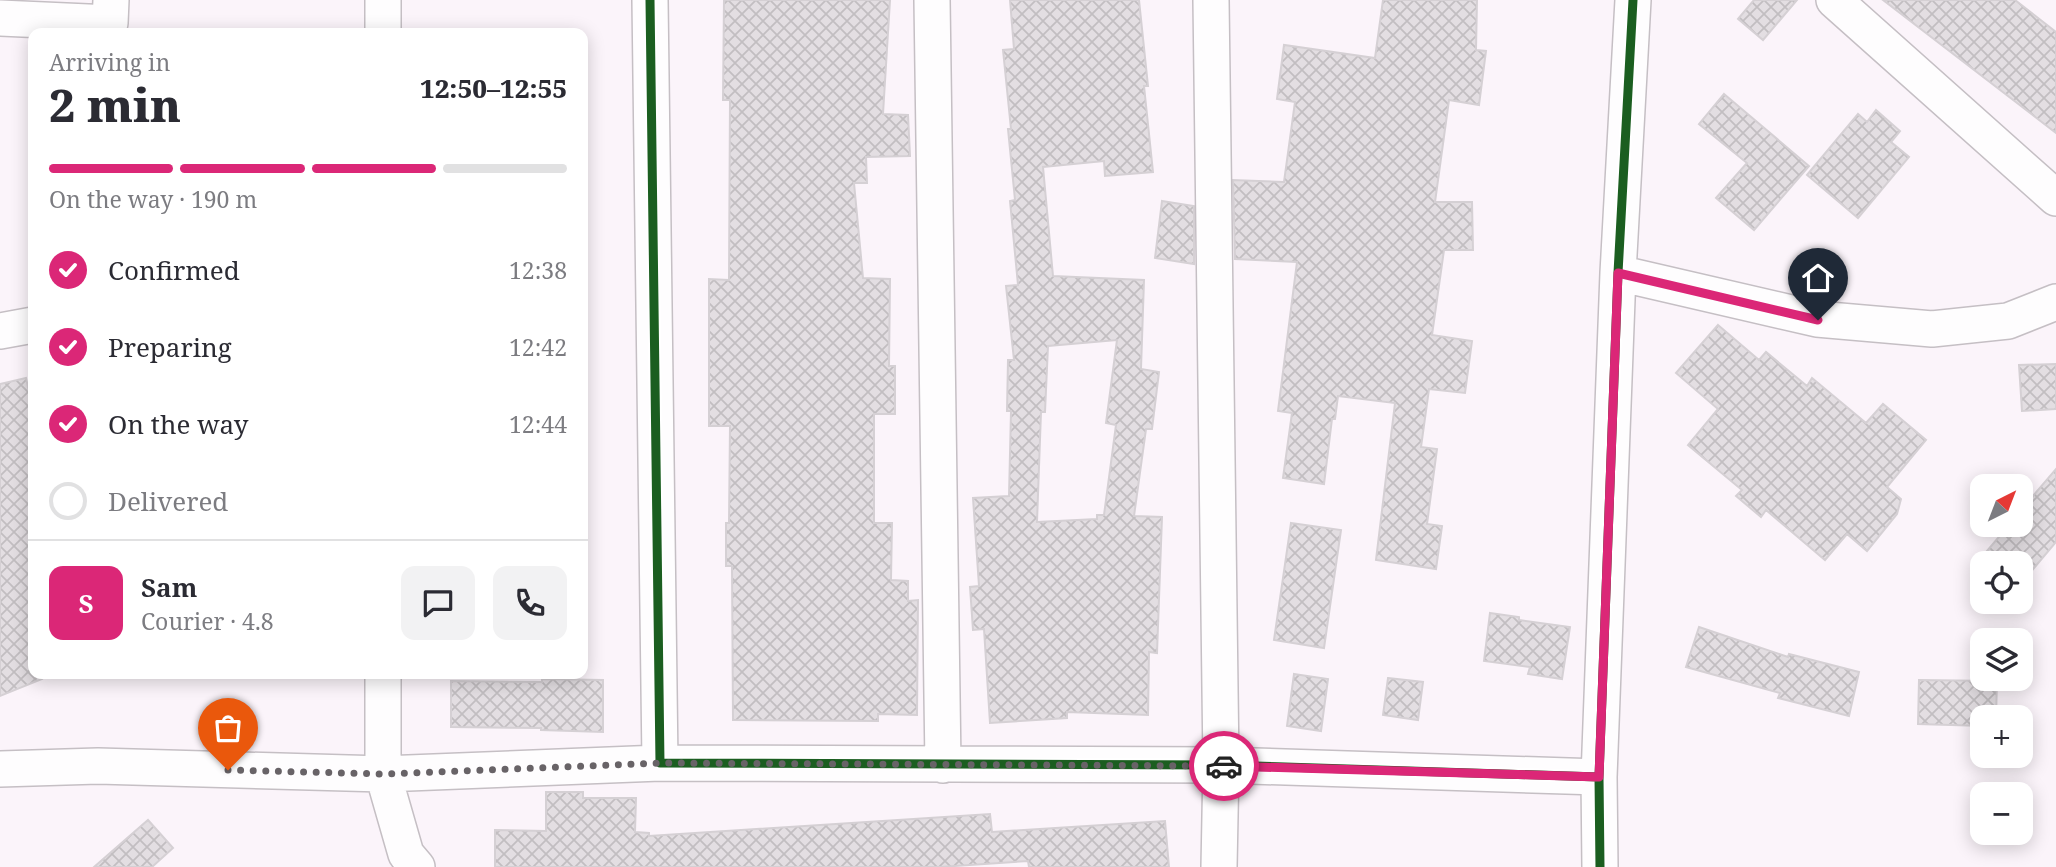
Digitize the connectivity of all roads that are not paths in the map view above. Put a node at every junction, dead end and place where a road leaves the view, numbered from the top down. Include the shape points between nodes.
1 (383, 0) edge
2 (650, 0) edge
3 (932, 0) edge
4 (1211, 0) edge
5 (1633, 0) edge
6 (1834, 0) edge
7 (0, 18) edge
8 (110, 19) edge
9 (383, 28) edge
10 (2056, 198) edge
11 (1618, 273) junction
12 (2056, 302) edge
13 (28, 326) edge
14 (0, 331) edge
15 (383, 679) edge
16 (660, 763) junction
17 (943, 765) junction
18 (1221, 765) junction
19 (0, 769) edge
20 (383, 774) junction
21 (1599, 777) junction
22 (417, 867) edge
23 (1219, 867) edge
24 (1601, 867) edge

1 - 9 street
2 - 16 street
3 - 17 street
4 - 18 street
5 - 11 street
6 - 10 street
7 - 8 street
11 - 12 street via 1818,320 1932,329 2008,321
11 - 21 street
13 - 14 street
15 - 20 street
16 - 17 street
16 - 20 street
17 - 18 street
18 - 21 street
18 - 23 street
19 - 20 street via 98,766
20 - 22 street via 406,854
21 - 24 street

